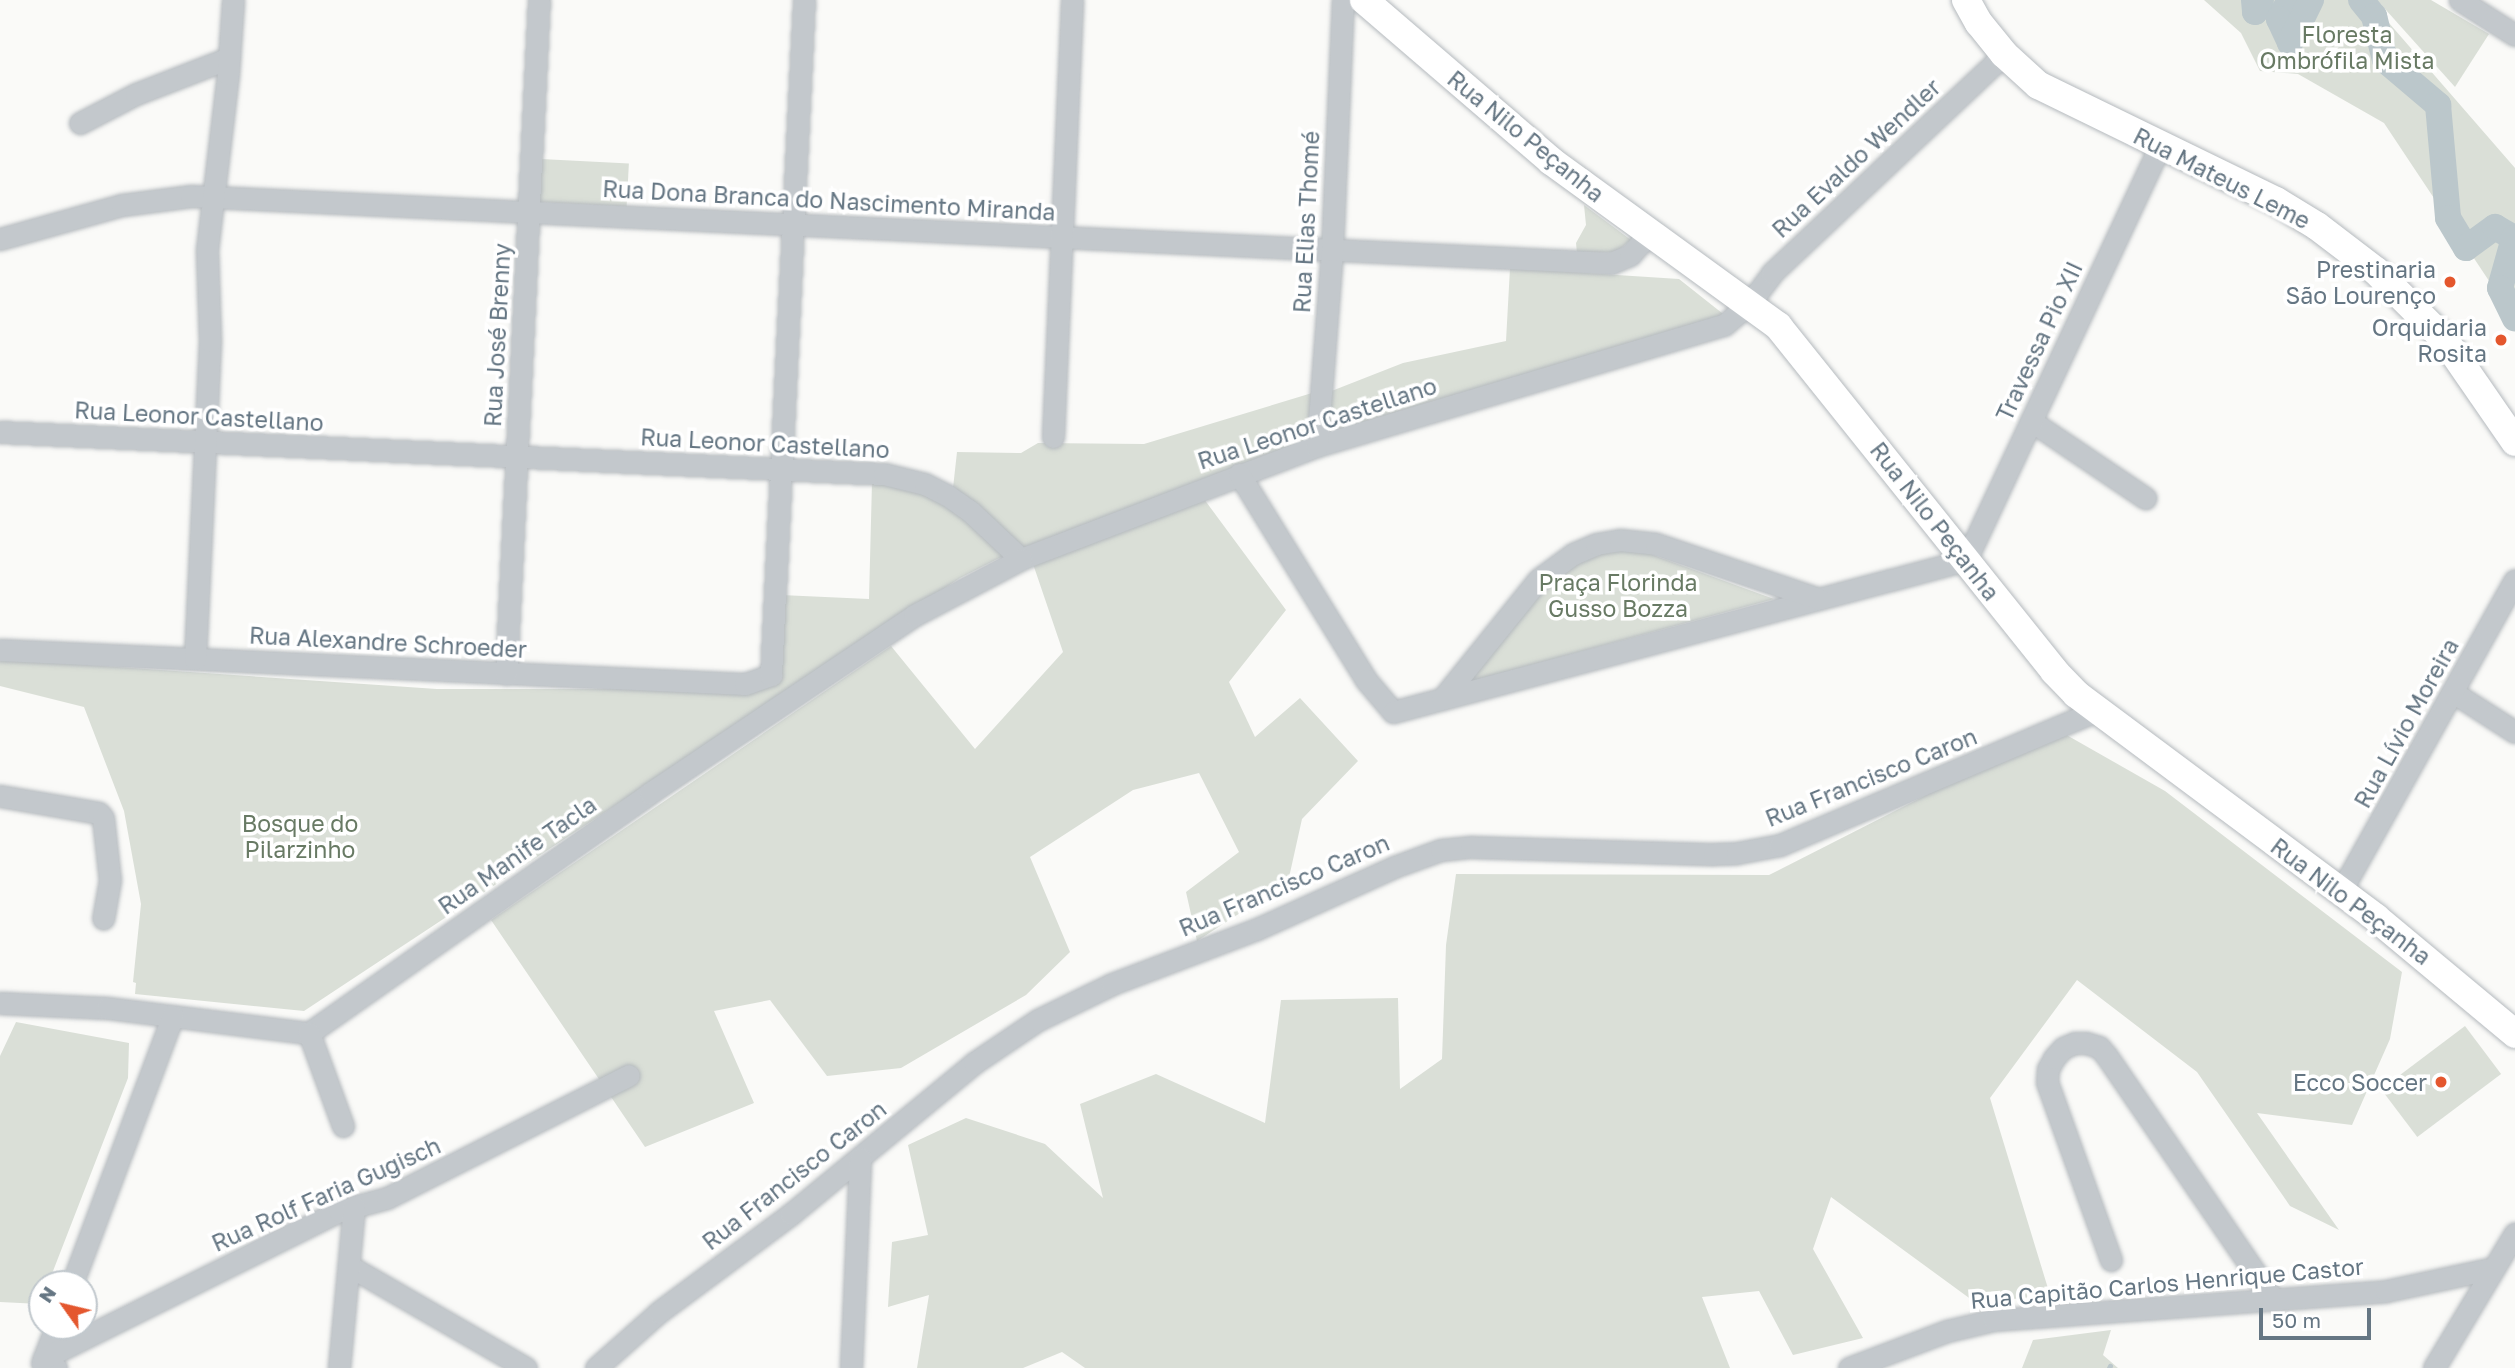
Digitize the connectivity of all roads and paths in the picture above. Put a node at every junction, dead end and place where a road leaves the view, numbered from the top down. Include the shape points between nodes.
1 (233, 0) edge
2 (540, 0) edge
3 (804, 0) edge
4 (1072, 0) edge
5 (1343, 0) edge
6 (1364, 0) edge
7 (1966, 0) edge
8 (2460, 0) edge
9 (2515, 35) edge
10 (2004, 54) junction
11 (229, 58) junction
12 (80, 122) dead end
13 (2160, 145) junction
14 (211, 196) junction
15 (529, 211) junction
16 (793, 224) junction
17 (1650, 234) junction
18 (1062, 237) junction
19 (0, 239) edge
20 (1332, 250) junction
21 (1749, 304) junction
22 (2031, 421) junction
23 (0, 432) edge
24 (1053, 437) dead end
25 (205, 442) junction
26 (2515, 442) edge
27 (1317, 446) junction
28 (517, 457) junction
29 (782, 470) junction
30 (1238, 474) junction
31 (2145, 498) dead end
32 (1021, 559) junction
33 (1966, 560) junction
34 (2515, 580) edge
35 (1819, 599) junction
36 (0, 650) edge
37 (195, 659) junction
38 (506, 674) junction
39 (2454, 693) junction
40 (1442, 699) junction
41 (2095, 710) junction
42 (2515, 732) edge
43 (0, 796) edge
44 (2341, 891) junction
45 (103, 918) dead end
46 (0, 1003) edge
47 (173, 1016) junction
48 (309, 1033) junction
49 (2515, 1034) edge
50 (629, 1076) dead end
51 (343, 1126) dead end
52 (860, 1158) junction
53 (354, 1207) junction
54 (2515, 1233) edge
55 (2111, 1260) dead end
56 (351, 1267) junction
57 (2494, 1268) junction
58 (77, 1270) edge
59 (2273, 1299) junction
60 (53, 1340) edge
61 (47, 1365) edge
62 (339, 1368) edge
63 (526, 1368) edge
64 (596, 1368) edge
65 (851, 1368) edge
66 (1849, 1368) edge
67 (2434, 1368) edge

1 - 11 street
2 - 15 street, Rua José Brenny
3 - 16 street
4 - 18 street
5 - 20 street, Rua Elias Thomé
6 - 17 main road, Rua Nilo Peçanha via 1509,127
7 - 10 main road, Rua Mateus Leme
8 - 9 street
10 - 13 main road, Rua Mateus Leme via 2052,94
10 - 21 street, Rua Evaldo Wendler via 1772,273
11 - 12 street via 136,94
11 - 14 street
13 - 22 street, Travessa Pio XII
13 - 26 main road, Rua Mateus Leme via 2295,212 2376,271 2444,339
14 - 15 street, Rua Dona Branca do Nascimento Miranda
14 - 19 street, Rua Dona Branca do Nascimento Miranda via 122,205
14 - 25 street
15 - 16 street, Rua Dona Branca do Nascimento Miranda
15 - 28 street, Rua José Brenny
16 - 18 street, Rua Dona Branca do Nascimento Miranda
16 - 29 street
17 - 20 street, Rua Dona Branca do Nascimento Miranda via 1630,255 1611,263
17 - 21 main road, Rua Nilo Peçanha
18 - 20 street, Rua Dona Branca do Nascimento Miranda
18 - 24 street
20 - 27 street, Rua Elias Thomé
21 - 27 street, Rua Leonor Castellano via 1724,325
21 - 33 main road, Rua Nilo Peçanha via 1786,333
22 - 31 street
22 - 33 street, Travessa Pio XII
23 - 25 street, Rua Leonor Castellano
25 - 28 street, Rua Leonor Castellano
25 - 37 street
27 - 30 street, Rua Leonor Castellano
28 - 29 street, Rua Leonor Castellano
28 - 38 street, Rua José Brenny
29 - 32 street, Rua Leonor Castellano via 884,474 925,484 970,511
29 - 38 street, Rua Alexandre Schroeder via 771,675 745,684
30 - 32 street, Rua Leonor Castellano
30 - 40 street via 1366,680 1393,712
32 - 48 street, Rua Manife Tacla via 915,615 650,793
33 - 35 street
33 - 41 main road, Rua Nilo Peçanha via 2054,671
34 - 39 street, Rua Lívio Moreira
35 - 40 street
35 - 40 street via 1656,544 1620,540 1596,544 1573,554 1539,579
36 - 37 street, Rua Alexandre Schroeder
37 - 38 street, Rua Alexandre Schroeder
39 - 42 street
39 - 44 street, Rua Lívio Moreira
41 - 44 main road, Rua Nilo Peçanha
41 - 52 street, Rua Francisco Caron via 1801,838 1759,850 1714,854 1471,847 1417,858 1257,929 1112,984 1038,1020 974,1063
43 - 45 street via 99,813 110,880
44 - 49 main road, Rua Nilo Peçanha
46 - 47 street via 75,1005
47 - 48 street
47 - 58 street
48 - 51 street
50 - 53 street, Rua Rolf Faria Gugisch via 387,1198
52 - 64 street, Rua Francisco Caron via 659,1312
52 - 65 street
53 - 56 street
53 - 61 street, Rua Rolf Faria Gugisch
54 - 57 street
55 - 59 street via 2047,1082 2054,1058 2075,1043 2099,1047 2106,1055
56 - 62 street
56 - 63 street
57 - 59 street, Rua Capitão Carlos Henrique Castor via 2386,1290
57 - 67 street
59 - 66 street, Rua Capitão Carlos Henrique Castor via 1983,1322
60 - 61 street

